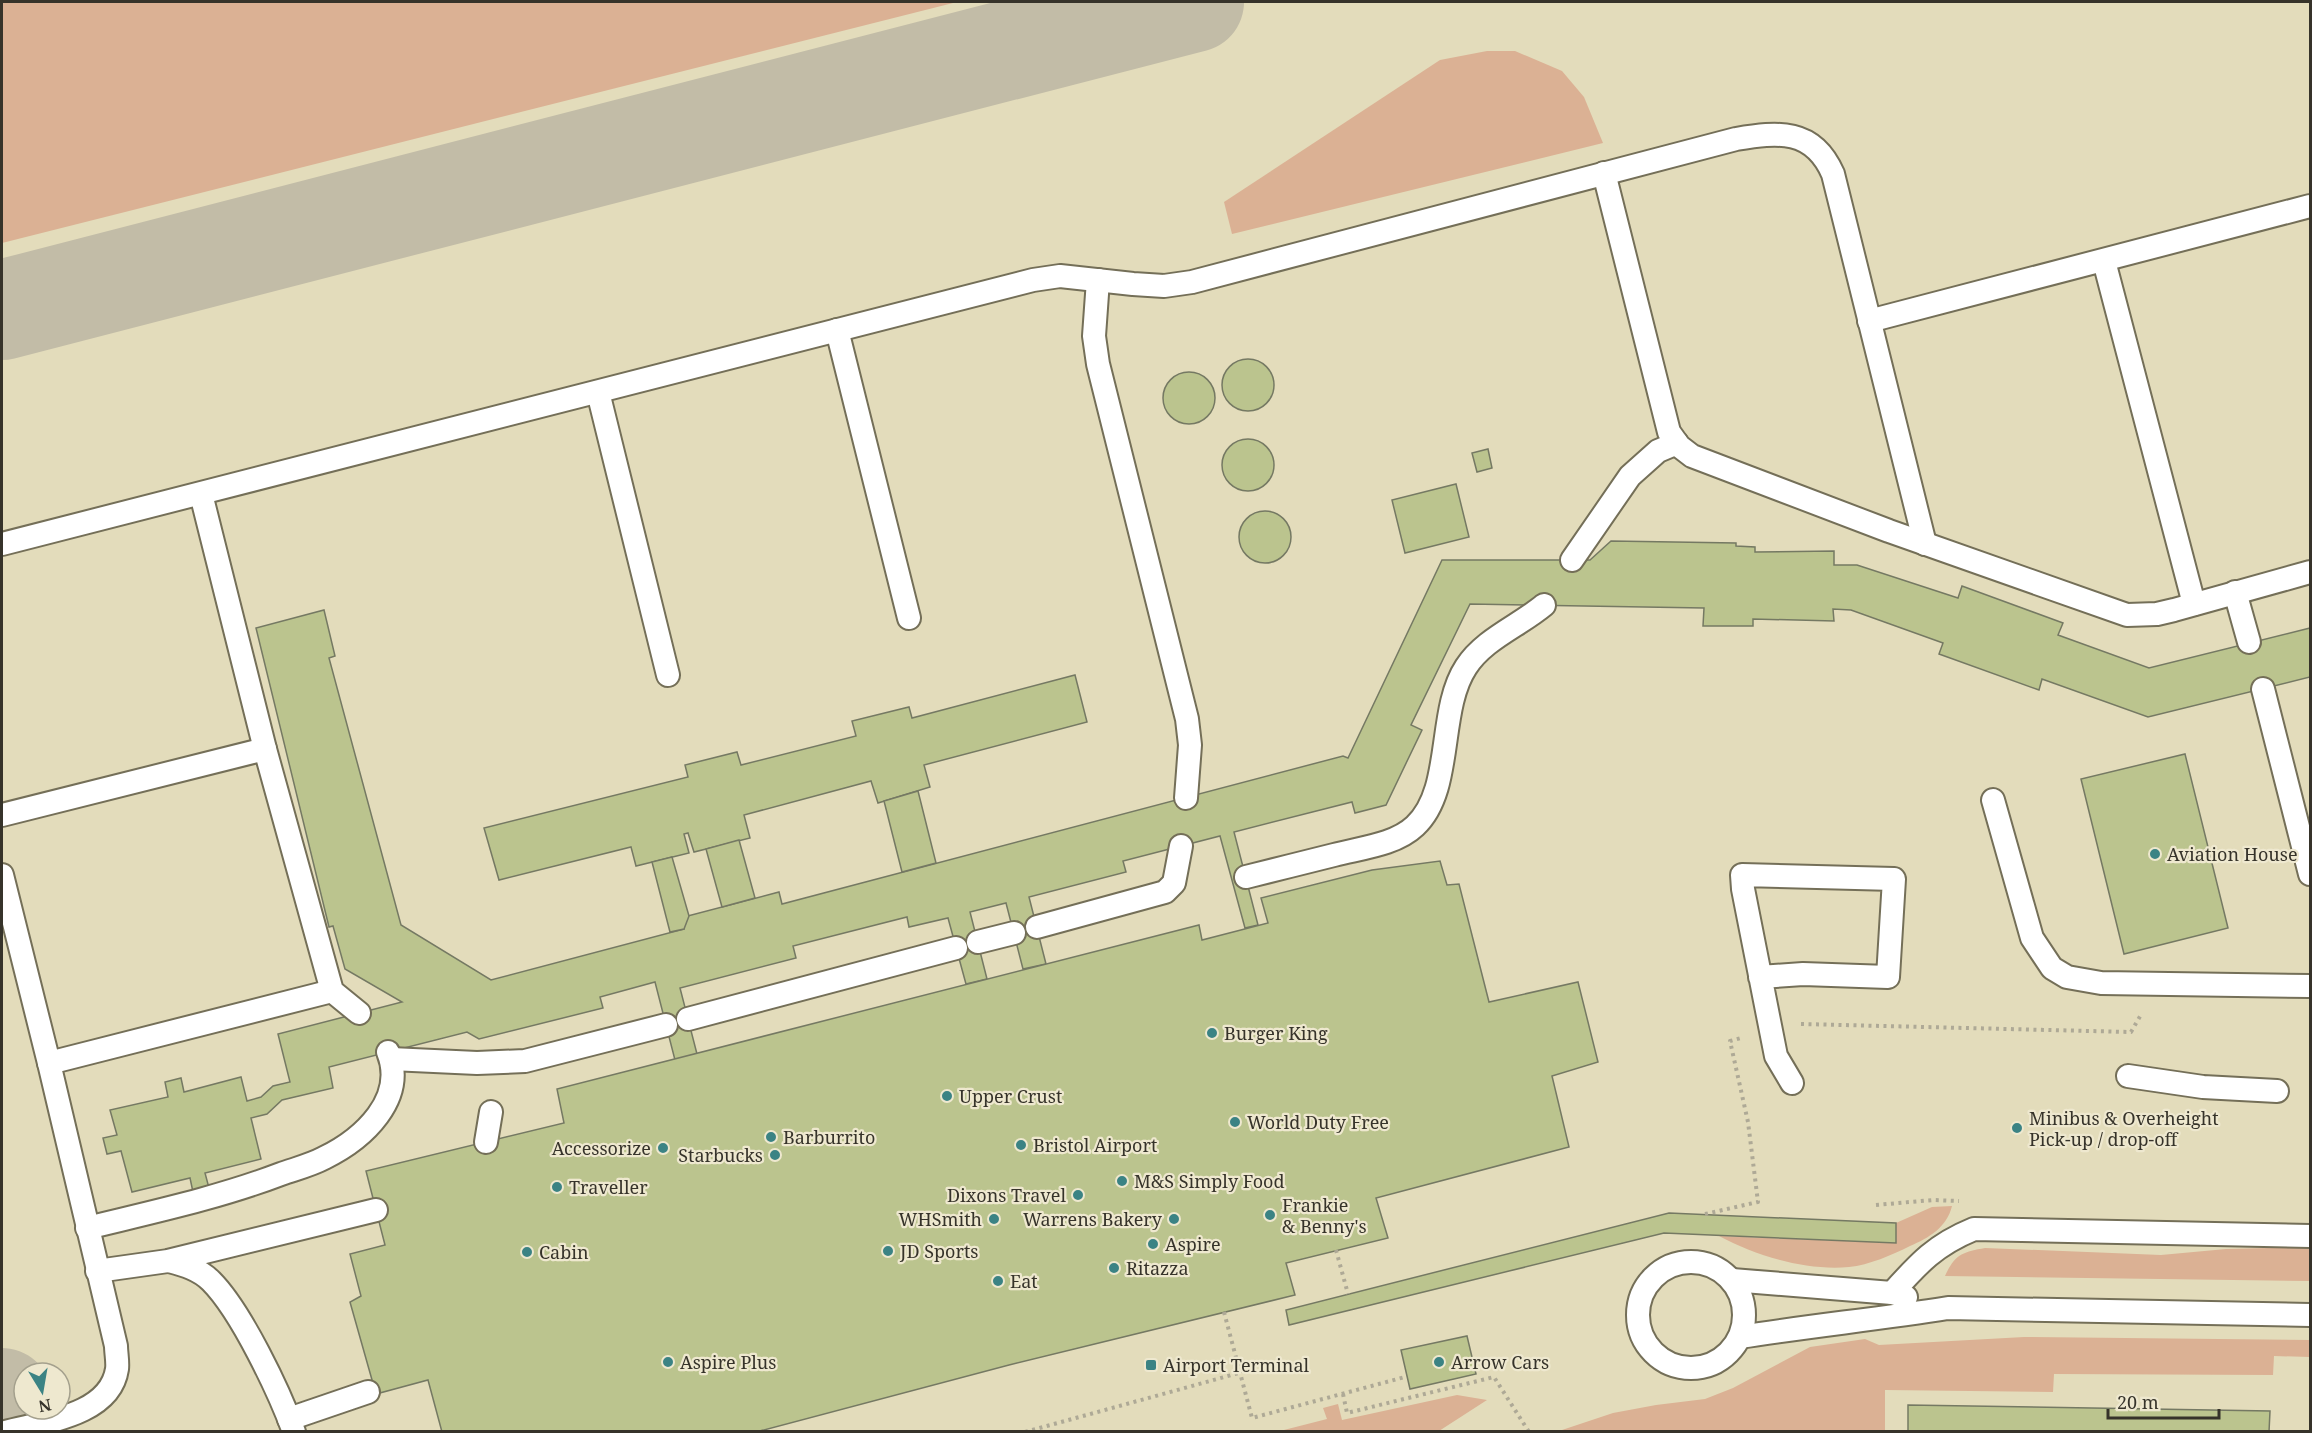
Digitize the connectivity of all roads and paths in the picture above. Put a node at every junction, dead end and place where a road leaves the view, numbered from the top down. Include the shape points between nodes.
1 (1604, 173) junction
2 (2310, 206) edge
3 (2104, 261) junction
4 (1098, 280) junction
5 (1869, 321) junction
6 (837, 330) junction
7 (598, 392) junction
8 (1677, 443) junction
9 (201, 494) junction
10 (2, 544) edge
11 (1925, 544) junction
12 (1572, 560) dead end
13 (2310, 572) edge
14 (2235, 592) junction
15 (2194, 604) junction
16 (1544, 605) dead end
17 (909, 618) dead end
18 (2249, 642) dead end
19 (668, 675) dead end
20 (2262, 689) dead end
21 (265, 749) junction
22 (1186, 798) dead end
23 (1993, 800) dead end
24 (2, 815) edge
25 (1181, 846) dead end
26 (2310, 874) edge
27 (2, 875) edge
28 (1246, 877) dead end
29 (1037, 927) dead end
30 (1014, 933) dead end
31 (978, 942) dead end
32 (956, 948) dead end
33 (1760, 976) junction
34 (2310, 986) edge
35 (332, 991) junction
36 (2143, 1012) dead end
37 (359, 1013) dead end
38 (688, 1019) dead end
39 (666, 1025) dead end
40 (1770, 1029) junction
41 (49, 1063) junction
42 (2128, 1076) dead end
43 (1792, 1083) dead end
44 (2277, 1091) dead end
45 (490, 1112) dead end
46 (486, 1143) dead end
47 (376, 1210) dead end
48 (1705, 1214) dead end
49 (87, 1228) junction
50 (2310, 1236) edge
51 (1336, 1250) dead end
52 (168, 1261) junction
53 (98, 1271) junction
54 (1732, 1280) junction
55 (1892, 1293) junction
56 (1348, 1294) dead end
57 (1948, 1308) junction
58 (1224, 1312) dead end
59 (2310, 1315) edge
60 (1740, 1337) junction
61 (1239, 1373) junction
62 (1405, 1377) dead end
63 (368, 1392) dead end
64 (1343, 1394) junction
65 (291, 1425) edge
66 (5, 1431) edge
67 (1025, 1431) edge
68 (1529, 1431) edge

1 - 4 lane via 1192,282 1164,286
1 - 5 lane via 1736,139 1783,134 1806,141 1828,163 1833,174
1 - 8 lane via 1669,432
2 - 3 lane
3 - 5 lane
3 - 15 lane
4 - 6 lane via 1060,276 1034,280
4 - 22 lane via 1094,336 1098,364 1187,719 1190,745
5 - 11 lane
6 - 7 lane
6 - 17 lane
7 - 9 lane
7 - 19 lane
8 - 11 lane via 1692,456
8 - 12 lane via 1658,451 1630,476
9 - 10 lane
9 - 21 lane
11 - 15 lane via 2127,615 2157,614
13 - 14 lane
14 - 15 lane
14 - 18 lane
16 - 28 lane via 1492,640 1466,667 1450,713 1432,801 1415,826 1391,840
20 - 26 lane
21 - 24 lane
21 - 35 lane
23 - 34 lane via 2032,938 2052,968 2067,977 2101,983
25 - 29 lane via 1174,883 1165,892
27 - 41 lane
30 - 31 lane
32 - 38 lane
33 - 33 lane via 1742,875 1894,879 1888,977
33 - 40 lane
35 - 37 lane
35 - 41 lane
36 - 40 path via 2131,1032 1797,1024
39 - 49 lane via 525,1061 477,1063 389,1056 393,1078 383,1110 354,1138 325,1158 236,1191
40 - 43 lane via 1776,1056
40 - 48 path via 1730,1041 1748,1122 1758,1202
41 - 49 lane
42 - 44 lane via 2203,1087
45 - 46 lane
47 - 52 lane
49 - 53 lane
50 - 55 lane via 1974,1229 1926,1256
51 - 56 path
52 - 53 lane
52 - 65 lane via 192,1268 210,1280 225,1298 262,1361
53 - 66 lane via 116,1346 117,1370 109,1390 100,1401 76,1413
54 - 55 lane
54 - 60 lane via 1743,1301
54 - 60 lane via 1717,1269 1696,1262 1665,1268 1642,1292 1637,1311 1639,1330 1658,1357 1674,1366 1696,1368 1714,1364 1729,1353
55 - 57 lane
57 - 59 lane
57 - 60 lane
58 - 61 path
61 - 64 path via 1252,1418
61 - 67 path
62 - 64 path
63 - 65 lane
64 - 68 path via 1347,1413 1494,1377

